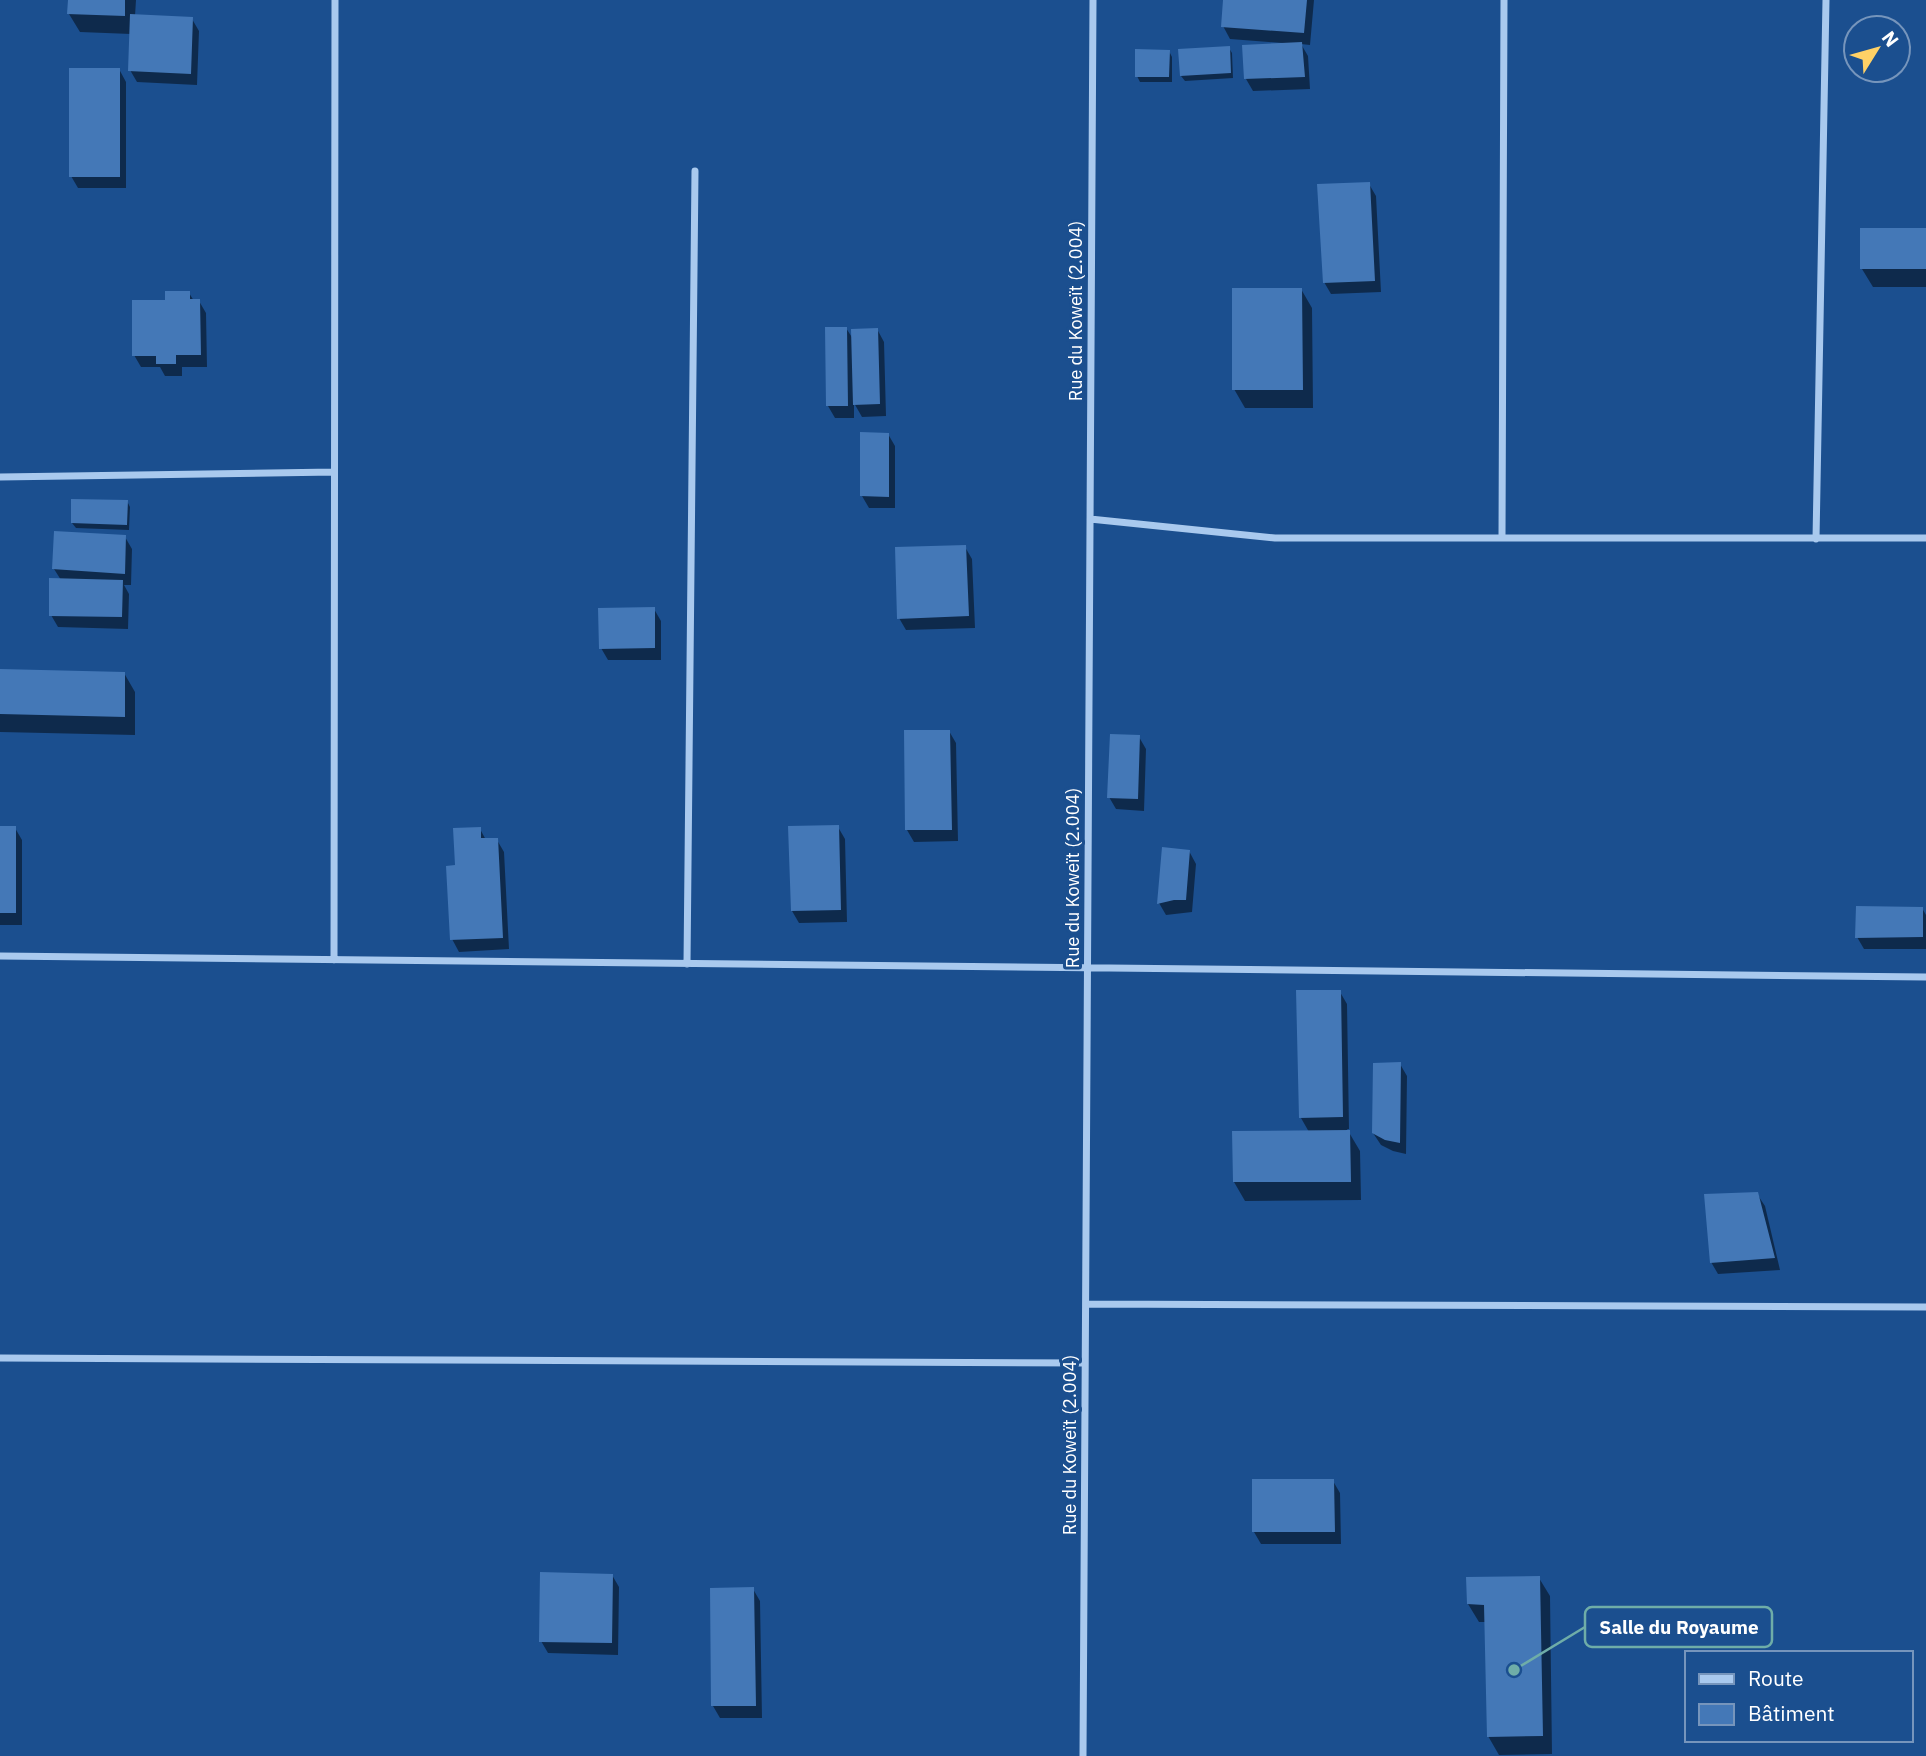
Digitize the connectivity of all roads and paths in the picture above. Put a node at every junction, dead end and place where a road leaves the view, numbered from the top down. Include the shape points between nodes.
1 (335, 0) edge
2 (1093, 0) edge
3 (1504, 0) edge
4 (1826, 0) edge
5 (695, 171) dead end
6 (334, 472) junction
7 (0, 477) edge
8 (1090, 519) junction
9 (1502, 537) junction
10 (1926, 538) edge
11 (1816, 539) junction
12 (0, 956) edge
13 (334, 960) junction
14 (687, 964) junction
15 (1087, 968) junction
16 (1926, 977) edge
17 (1086, 1304) junction
18 (1926, 1307) edge
19 (0, 1358) edge
20 (1085, 1363) junction
21 (1083, 1756) edge

1 - 6 street
2 - 8 street, Rue du Koweït (2.004)
3 - 9 street
4 - 11 street
5 - 14 street
6 - 7 street
6 - 13 street
8 - 9 street via 1275,538
8 - 15 street, Rue du Koweït (2.004)
9 - 11 street
10 - 11 street
12 - 13 street
13 - 14 street
14 - 15 street
15 - 16 street
15 - 17 street, Rue du Koweït (2.004)
17 - 18 street
17 - 20 street, Rue du Koweït (2.004)
19 - 20 street
20 - 21 street, Rue du Koweït (2.004)

